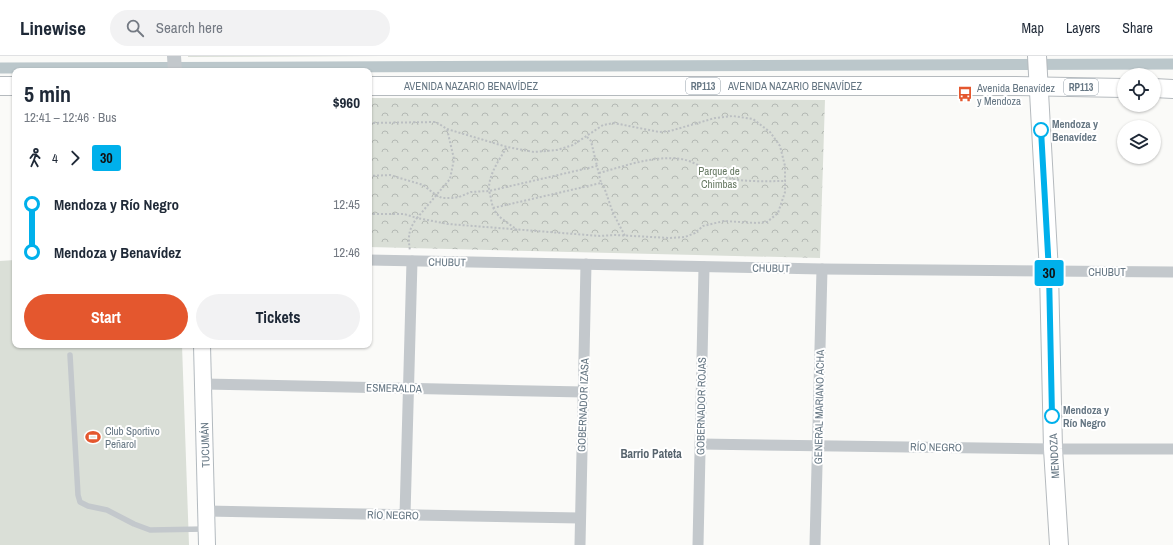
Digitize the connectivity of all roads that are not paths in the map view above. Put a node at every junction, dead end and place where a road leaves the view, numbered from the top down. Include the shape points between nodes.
1 (1037, 67) edge
2 (0, 86) edge
3 (12, 86) edge
4 (372, 86) edge
5 (1117, 86) edge
6 (1161, 88) edge
7 (1173, 89) edge
8 (372, 260) edge
9 (412, 261) junction
10 (586, 264) junction
11 (704, 267) junction
12 (822, 269) junction
13 (1049, 272) junction
14 (1173, 272) edge
15 (202, 348) edge
16 (70, 355) dead end
17 (203, 384) junction
18 (409, 388) junction
19 (584, 392) junction
20 (700, 444) junction
21 (818, 446) junction
22 (1053, 449) junction
23 (1173, 449) edge
24 (207, 511) junction
25 (405, 515) junction
26 (580, 518) junction
27 (207, 529) junction
28 (207, 545) edge
29 (580, 545) edge
30 (698, 545) edge
31 (815, 545) edge
32 (1059, 545) edge

1 - 4 main road, AVENIDA NAZARIO BENAVÍDEZ / RP113
1 - 5 main road, AVENIDA NAZARIO BENAVÍDEZ / RP113
1 - 13 main road, MENDOZA
2 - 3 main road
6 - 7 main road
8 - 9 street, CHUBUT
9 - 10 street, CHUBUT
9 - 18 street
10 - 11 street, CHUBUT
10 - 19 street, GOBERNADOR IZASA
11 - 12 street, CHUBUT
11 - 20 street, GOBERNADOR ROJAS
12 - 13 street, CHUBUT
12 - 21 street, GENERAL MARIANO ACHA
13 - 14 street, CHUBUT
13 - 22 main road, MENDOZA
15 - 17 main road, TUCUMÁN
16 - 27 lane via 80,502 107,510 150,530
17 - 18 street, ESMERALDA
17 - 24 main road, TUCUMÁN
18 - 19 street, ESMERALDA
18 - 25 street
19 - 26 street, GOBERNADOR IZASA
20 - 21 street, RÍO NEGRO
20 - 30 street, GOBERNADOR ROJAS
21 - 22 street, RÍO NEGRO
21 - 31 street, GENERAL MARIANO ACHA
22 - 23 street, RÍO NEGRO
22 - 32 main road, MENDOZA
24 - 25 street, RÍO NEGRO
24 - 27 main road, TUCUMÁN
25 - 26 street, RÍO NEGRO
26 - 29 street, GOBERNADOR IZASA
27 - 28 main road, TUCUMÁN

